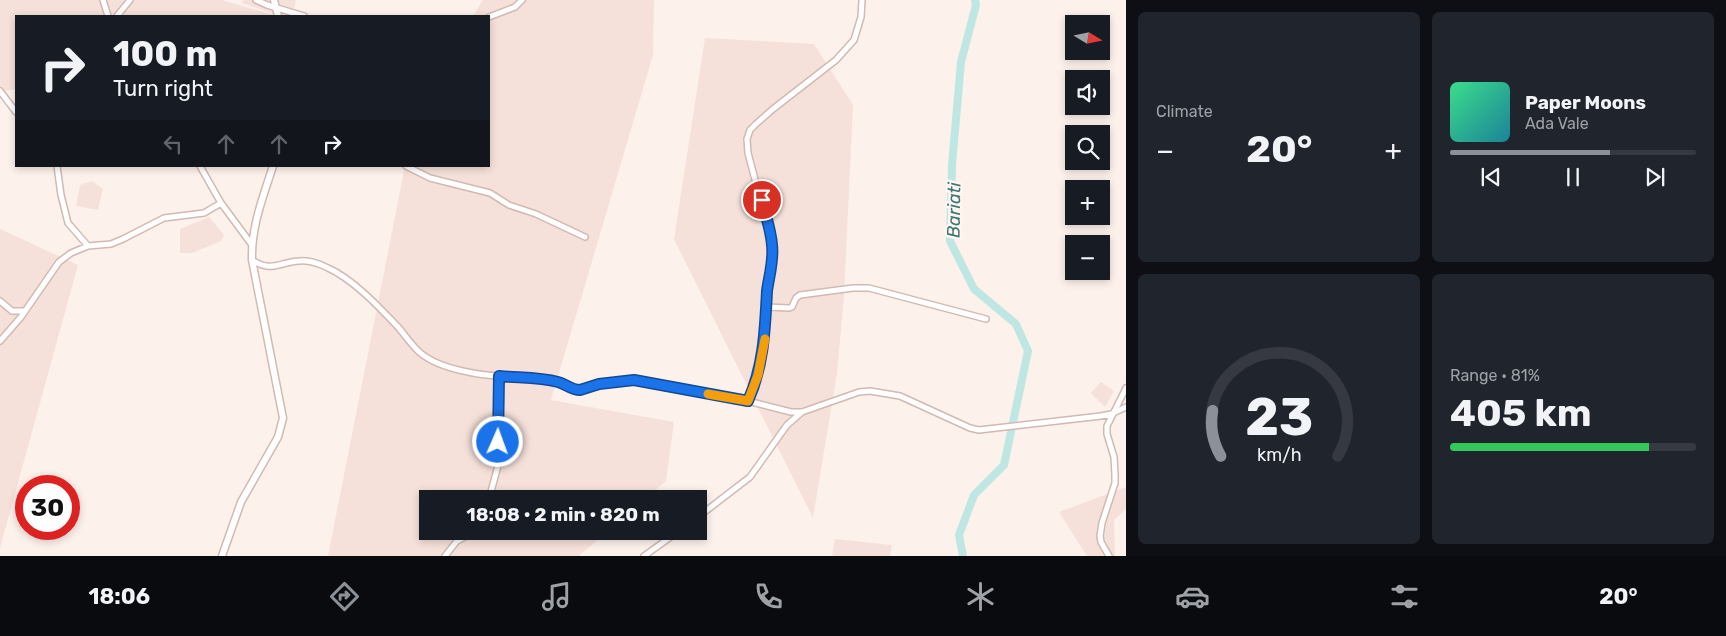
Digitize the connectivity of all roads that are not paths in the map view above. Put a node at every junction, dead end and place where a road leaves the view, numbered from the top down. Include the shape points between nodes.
1 (103, 0) edge
2 (130, 0) edge
3 (256, 0) edge
4 (274, 0) edge
5 (522, 0) edge
6 (862, 0) edge
7 (276, 8) junction
8 (108, 15) edge
9 (118, 15) edge
10 (278, 15) edge
11 (300, 15) edge
12 (490, 17) edge
13 (0, 91) edge
14 (15, 111) edge
15 (57, 167) edge
16 (201, 167) edge
17 (272, 167) edge
18 (408, 167) edge
19 (221, 203) junction
20 (585, 237) dead end
21 (252, 245) junction
22 (88, 246) junction
23 (252, 260) junction
24 (0, 301) edge
25 (767, 307) junction
26 (25, 311) junction
27 (986, 319) dead end
28 (0, 341) edge
29 (499, 376) junction
30 (1126, 388) edge
31 (748, 401) junction
32 (1126, 407) edge
33 (802, 412) junction
34 (1114, 413) junction
35 (491, 490) edge
36 (707, 510) edge
37 (458, 540) edge
38 (666, 540) edge
39 (222, 556) edge
40 (445, 556) edge
41 (644, 556) edge
42 (1110, 556) edge

1 - 8 street
2 - 9 street
3 - 7 street
4 - 7 street
5 - 12 street via 515,7
6 - 25 street via 854,40 836,60 756,124 747,139 772,244
7 - 10 street
7 - 11 street
13 - 14 street
15 - 22 street via 68,223
16 - 19 street
17 - 21 street
18 - 20 street via 430,178 490,193
19 - 21 street
19 - 22 street via 204,213 164,218 111,244
21 - 23 street
22 - 26 street via 59,262
23 - 29 street via 268,267 302,261 330,269 365,295 423,355 460,370
23 - 39 street via 283,418 278,437 240,502
24 - 26 street via 12,310
25 - 27 street via 792,307 800,295 869,288
25 - 31 street via 762,360
26 - 28 street
29 - 31 street via 549,380 574,390 617,381 642,380
29 - 35 street via 499,462
30 - 34 street
31 - 33 street
32 - 34 street
33 - 34 street via 870,391 904,398 974,429
33 - 36 street via 787,425 750,477
34 - 42 street via 1107,428 1114,457 1115,482 1100,536
37 - 40 street
38 - 41 street

